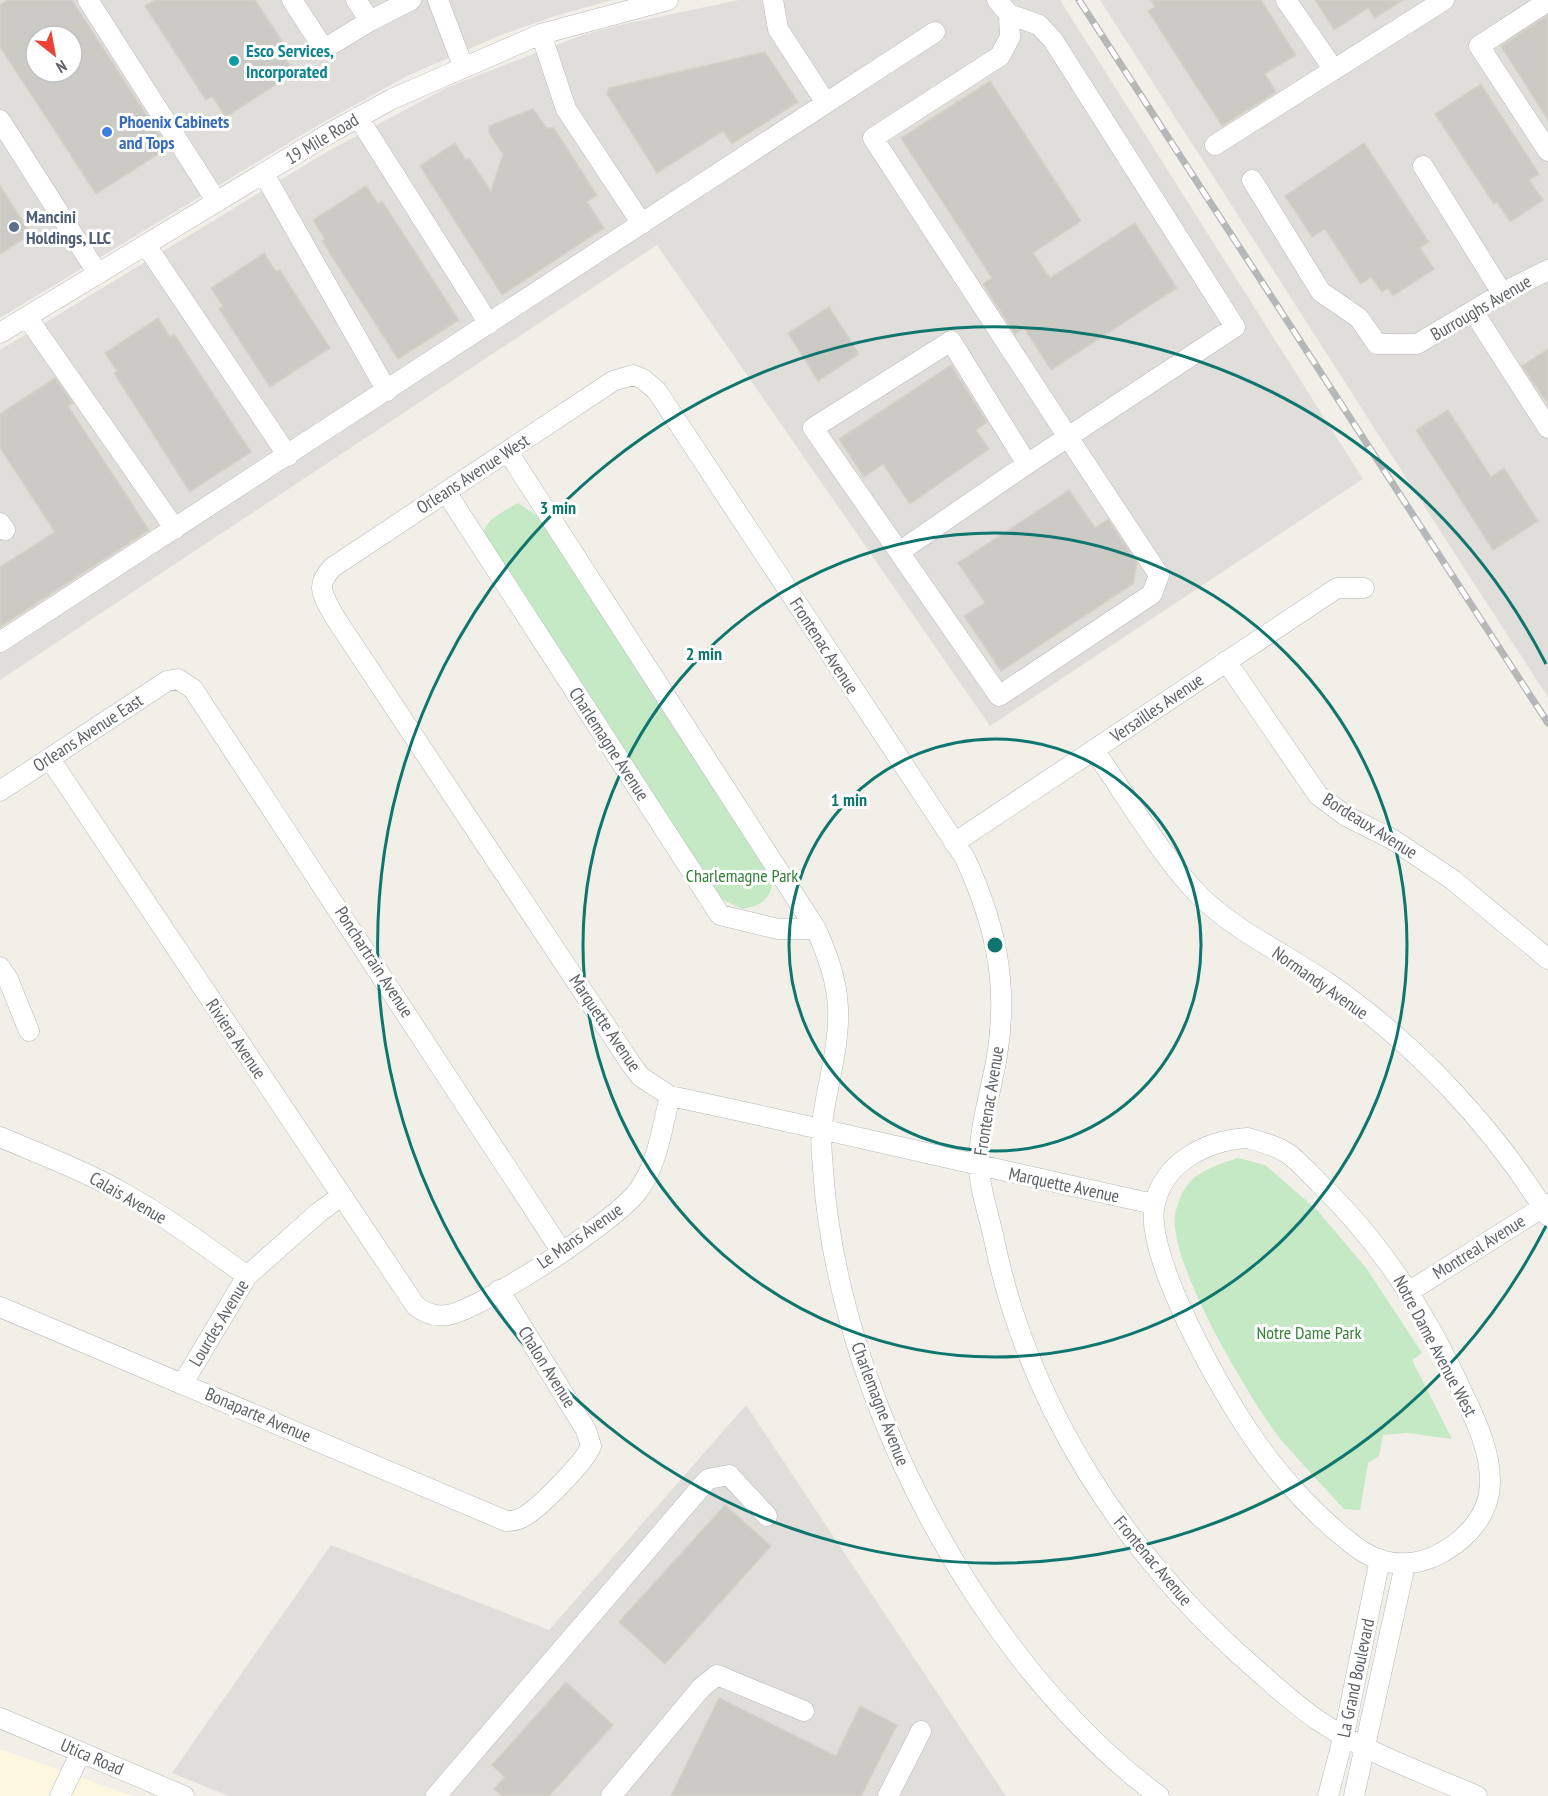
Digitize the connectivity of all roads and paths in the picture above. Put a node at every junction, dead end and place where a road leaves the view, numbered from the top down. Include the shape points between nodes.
1 (88, 0) edge
2 (292, 0) edge
3 (356, 0) edge
4 (411, 0) edge
5 (438, 0) edge
6 (668, 0) edge
7 (772, 0) edge
8 (1286, 0) edge
9 (1444, 0) edge
10 (1548, 1) edge
11 (1003, 7) edge
12 (370, 21) junction
13 (935, 32) dead end
14 (541, 34) junction
15 (463, 66) junction
16 (1334, 70) junction
17 (826, 103) junction
18 (358, 117) junction
19 (0, 120) edge
20 (1215, 145) dead end
21 (1548, 151) edge
22 (1423, 166) dead end
23 (264, 174) junction
24 (1252, 180) dead end
25 (217, 202) junction
26 (642, 224) junction
27 (146, 245) junction
28 (1548, 270) edge
29 (98, 274) junction
30 (1502, 293) junction
31 (1473, 311) junction
32 (27, 317) junction
33 (489, 324) junction
34 (0, 333) edge
35 (633, 375) joint
36 (387, 391) junction
37 (1548, 428) edge
38 (1068, 437) junction
39 (508, 452) junction
40 (288, 456) junction
41 (1027, 464) junction
42 (446, 492) junction
43 (175, 529) junction
44 (899, 552) junction
45 (321, 584) joint
46 (1364, 588) dead end
47 (0, 642) edge
48 (1226, 661) junction
49 (178, 679) joint
50 (1094, 750) junction
51 (50, 759) junction
52 (0, 792) edge
53 (954, 843) junction
54 (816, 929) junction
55 (1548, 959) edge
56 (0, 967) edge
57 (29, 1030) dead end
58 (670, 1096) junction
59 (822, 1128) junction
60 (0, 1137) edge
61 (979, 1167) junction
62 (341, 1196) junction
63 (1154, 1204) junction
64 (1546, 1209) edge
65 (562, 1252) junction
66 (247, 1276) junction
67 (499, 1290) junction
68 (1410, 1291) junction
69 (0, 1307) edge
70 (428, 1315) joint
71 (183, 1383) junction
72 (766, 1516) dead end
73 (516, 1520) joint
74 (1380, 1559) junction
75 (1405, 1565) junction
76 (804, 1711) dead end
77 (0, 1718) edge
78 (921, 1731) dead end
79 (1344, 1735) junction
80 (1366, 1746) junction
81 (81, 1752) junction
82 (162, 1792) edge
83 (60, 1796) edge
84 (184, 1796) edge
85 (436, 1796) edge
86 (611, 1796) edge
87 (888, 1796) edge
88 (1159, 1796) edge
89 (1328, 1796) edge
90 (1354, 1796) edge
91 (1477, 1796) edge

1 - 25 street
2 - 12 street via 324,50
3 - 12 street
4 - 12 street
5 - 15 street
6 - 14 street, 19 Mile Road
7 - 17 street via 778,29
8 - 16 street
9 - 16 street
10 - 21 street via 1479,46
11 - 38 street via 1010,37 1000,56 873,138
11 - 38 street via 1039,25 1053,40 1235,327
13 - 17 street
14 - 15 street, 19 Mile Road
14 - 26 street via 566,109
15 - 18 street, 19 Mile Road
16 - 20 street
17 - 26 street
18 - 23 street, 19 Mile Road
18 - 33 street
19 - 29 street
22 - 30 street
23 - 25 street, 19 Mile Road
23 - 36 street
24 - 31 street, Burroughs Avenue via 1321,292 1359,318 1377,344 1417,344
25 - 27 street, 19 Mile Road
26 - 33 street
27 - 29 street, 19 Mile Road
27 - 40 street
28 - 30 street, Burroughs Avenue
29 - 32 street, 19 Mile Road
30 - 31 street, Burroughs Avenue
31 - 37 street
32 - 34 street, 19 Mile Road
32 - 43 street
33 - 36 street
35 - 39 street, Orleans Avenue West via 613,381
35 - 53 street, Frontenac Avenue via 657,392
36 - 40 street
38 - 41 street
38 - 44 street via 1159,575 1152,594 999,696
39 - 42 street, Orleans Avenue West
39 - 54 street, Charlemagne Avenue
40 - 43 street
41 - 44 street
41 - 44 street via 951,341 813,428
42 - 45 street, Orleans Avenue West via 333,567
42 - 54 street, Charlemagne Avenue via 720,915 778,929
43 - 47 street
45 - 58 street, Marquette Avenue via 334,616 631,1064 641,1077
46 - 48 street, Versailles Avenue via 1337,588
48 - 50 street, Versailles Avenue
48 - 55 street, Bordeaux Avenue via 1317,795 1453,880
49 - 51 street, Orleans Avenue East via 167,681
49 - 65 street, Ponchartrain Avenue via 201,697
50 - 53 street, Versailles Avenue
50 - 64 street, Normandy Avenue via 1203,899 1267,946 1329,984 1425,1064 1467,1106
51 - 52 street, Orleans Avenue East
51 - 62 street, Riviera Avenue
53 - 61 street, Frontenac Avenue via 980,890 996,942 1000,980 997,1055 983,1118
54 - 59 street, Charlemagne Avenue via 828,958 838,1010
56 - 57 street
58 - 59 street, Marquette Avenue
58 - 65 street, Le Mans Avenue via 656,1154 639,1190 626,1205
59 - 61 street, Marquette Avenue
59 - 88 street, Charlemagne Avenue via 828,1211 845,1305 876,1401 919,1498 982,1606 1013,1647 1084,1730
60 - 66 street, Calais Avenue via 124,1194
61 - 63 street, Marquette Avenue
61 - 79 street, Frontenac Avenue via 999,1264 1025,1352 1060,1427 1108,1506 1175,1590 1234,1650 1318,1721
62 - 66 street, Lourdes Avenue
62 - 70 street, Riviera Avenue via 415,1305
63 - 68 street, Notre Dame Avenue West via 1173,1170 1195,1152 1232,1139 1263,1142 1290,1155 1332,1195 1369,1233
63 - 74 street via 1166,1271 1181,1308 1217,1380 1254,1439 1344,1538
64 - 68 street, Montreal Avenue
65 - 67 street, Le Mans Avenue
66 - 71 street, Lourdes Avenue
67 - 70 street, Le Mans Avenue via 460,1311
67 - 73 street, Chalon Avenue via 586,1430 591,1446 583,1462 533,1510
68 - 75 street, Notre Dame Avenue West via 1478,1426 1489,1462 1490,1486 1485,1505 1465,1537 1446,1551
69 - 71 street, Bonaparte Avenue
71 - 73 street, Bonaparte Avenue via 496,1518
72 - 85 street via 729,1475 708,1479
74 - 75 street
74 - 79 street, La Grand Boulevard
75 - 80 street, La Grand Boulevard
76 - 86 street via 717,1676 701,1688
77 - 81 street, Utica Road
78 - 87 street
79 - 80 street, Frontenac Avenue
79 - 89 street, La Grand Boulevard
80 - 90 street, La Grand Boulevard
80 - 91 street, Frontenac Avenue
81 - 82 street, Utica Road
81 - 83 street
82 - 84 street, Utica Road

